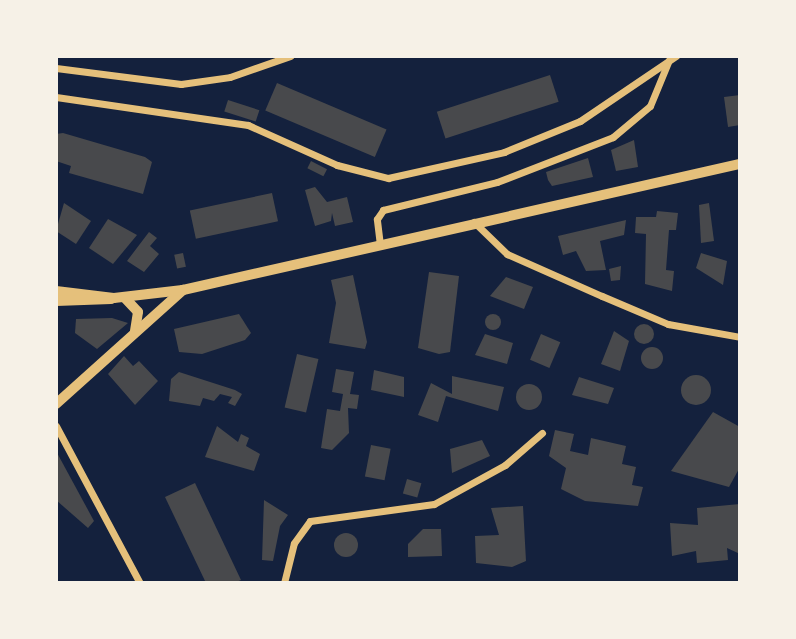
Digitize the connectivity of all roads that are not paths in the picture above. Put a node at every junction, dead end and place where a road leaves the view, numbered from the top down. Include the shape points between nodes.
1 (290, 56) edge
2 (672, 58) edge
3 (56, 68) edge
4 (56, 97) edge
5 (740, 164) edge
6 (474, 222) junction
7 (380, 245) junction
8 (56, 290) edge
9 (183, 290) junction
10 (83, 298) junction
11 (120, 298) junction
12 (56, 301) edge
13 (134, 336) junction
14 (740, 337) edge
15 (56, 404) edge
16 (56, 426) edge
17 (542, 433) dead end
18 (140, 583) edge
19 (284, 583) edge

1 - 3 street via 230,77 181,84
2 - 4 street via 580,121 503,152 388,178 337,165 248,125
2 - 7 street via 650,106 613,138 497,182 383,211 377,219
5 - 6 main road
6 - 7 main road
6 - 14 street via 481,235 508,254 603,296 668,324
7 - 9 main road
8 - 10 main road
9 - 11 main road
9 - 13 street
10 - 11 main road
10 - 12 main road
11 - 13 street via 138,312
13 - 15 street
16 - 18 street
17 - 19 street via 505,465 434,504 310,521 294,543

